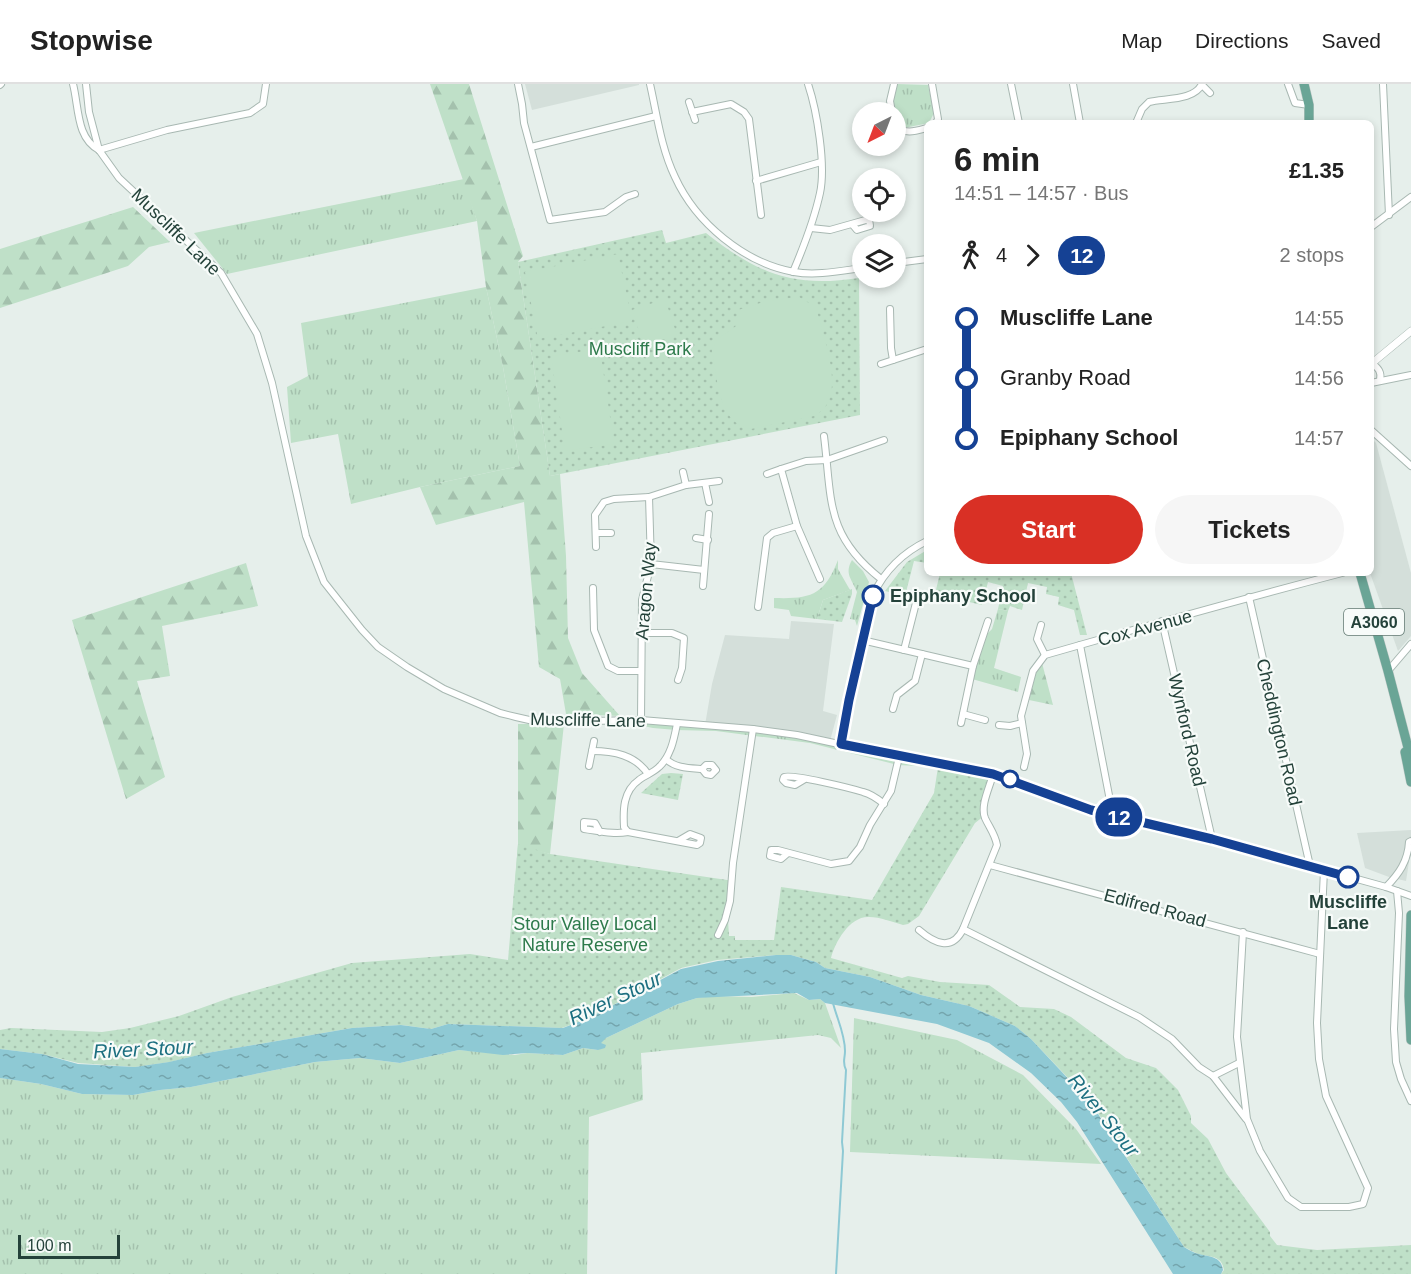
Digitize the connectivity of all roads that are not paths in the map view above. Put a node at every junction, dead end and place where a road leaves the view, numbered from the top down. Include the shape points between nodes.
1 (73, 84) edge
2 (86, 84) edge
3 (266, 84) edge
4 (518, 84) edge
5 (650, 84) edge
6 (808, 84) edge
7 (894, 84) edge
8 (932, 84) edge
9 (1011, 84) edge
10 (1073, 84) edge
11 (1202, 84) edge
12 (1288, 84) edge
13 (1304, 84) edge
14 (1383, 84) edge
15 (1210, 93) dead end
16 (689, 102) dead end
17 (890, 102) edge
18 (1309, 105) junction
19 (692, 112) junction
20 (656, 116) junction
21 (695, 120) dead end
22 (938, 120) edge
23 (1018, 120) edge
24 (1079, 120) edge
25 (1137, 120) edge
26 (1310, 120) edge
27 (924, 129) edge
28 (906, 131) edge
29 (531, 147) junction
30 (99, 150) junction
31 (821, 162) junction
32 (756, 181) junction
33 (635, 194) dead end
34 (1411, 198) edge
35 (761, 215) dead end
36 (1389, 215) junction
37 (852, 224) dead end
38 (1374, 225) edge
39 (811, 228) junction
40 (924, 259) edge
41 (906, 262) edge
42 (852, 269) edge
43 (793, 272) junction
44 (890, 309) dead end
45 (1411, 331) edge
46 (924, 350) edge
47 (893, 360) junction
48 (1374, 362) edge
49 (881, 364) dead end
50 (1374, 366) edge
51 (1411, 375) edge
52 (1380, 380) junction
53 (1374, 381) edge
54 (1374, 433) edge
55 (825, 436) dead end
56 (884, 440) dead end
57 (827, 460) junction
58 (1411, 466) edge
59 (781, 469) junction
60 (683, 472) dead end
61 (767, 474) dead end
62 (719, 481) dead end
63 (705, 483) junction
64 (686, 485) junction
65 (649, 497) junction
66 (709, 502) dead end
67 (709, 514) dead end
68 (797, 526) junction
69 (611, 533) dead end
70 (596, 534) junction
71 (696, 538) dead end
72 (708, 540) junction
73 (924, 543) edge
74 (596, 547) dead end
75 (651, 564) junction
76 (704, 570) junction
77 (1330, 576) edge
78 (1361, 576) edge
79 (820, 579) dead end
80 (880, 579) junction
81 (703, 586) dead end
82 (593, 588) dead end
83 (1249, 597) junction
84 (917, 599) dead end
85 (758, 607) dead end
86 (988, 621) dead end
87 (1162, 621) junction
88 (1041, 625) dead end
89 (641, 633) junction
90 (862, 640) junction
91 (1411, 644) edge
92 (1080, 645) junction
93 (904, 650) junction
94 (922, 654) junction
95 (1045, 655) junction
96 (973, 666) junction
97 (641, 671) junction
98 (1388, 671) junction
99 (678, 680) dead end
100 (893, 709) dead end
101 (963, 714) junction
102 (640, 720) junction
103 (984, 720) dead end
104 (961, 723) dead end
105 (1022, 723) junction
106 (677, 724) junction
107 (999, 725) dead end
108 (753, 729) junction
109 (594, 741) dead end
110 (841, 744) junction
111 (592, 752) junction
112 (899, 756) junction
113 (666, 759) junction
114 (1411, 759) edge
115 (589, 766) dead end
116 (1024, 767) dead end
117 (702, 769) dead end
118 (648, 774) junction
119 (993, 774) junction
120 (805, 778) dead end
121 (1411, 782) edge
122 (884, 804) junction
123 (1113, 816) junction
124 (628, 831) junction
125 (600, 832) dead end
126 (1212, 839) junction
127 (678, 841) dead end
128 (1411, 841) edge
129 (788, 853) dead end
130 (990, 865) junction
131 (1310, 866) junction
132 (1324, 870) junction
133 (1386, 887) junction
134 (1397, 891) junction
135 (1411, 896) edge
136 (1411, 915) edge
137 (963, 929) junction
138 (919, 930) dead end
139 (1243, 932) junction
140 (718, 935) dead end
141 (1320, 954) junction
142 (1410, 1008) edge
143 (1411, 1040) edge
144 (1239, 1063) junction
145 (1213, 1076) junction
146 (1411, 1101) edge
147 (1247, 1119) junction

1 - 30 street via 83,134
2 - 30 street, Muscliffe Lane
3 - 30 street via 263,104 250,113 167,130
4 - 29 street
5 - 20 street
6 - 31 street via 820,135
7 - 17 street
8 - 22 street
9 - 23 street
10 - 24 street
11 - 15 street
11 - 25 street via 1199,90 1183,97 1149,102
12 - 18 street via 1295,104
13 - 18 main road
14 - 36 street
16 - 19 street
18 - 26 main road
19 - 21 street
19 - 32 street via 731,104 744,112 749,119
20 - 29 street
20 - 43 street via 674,176 693,207 744,253
27 - 28 street
29 - 33 street via 550,222 605,212
30 - 102 street, Muscliffe Lane via 119,178 220,273 257,333 314,558 328,587 362,630 384,651 432,682 500,713 538,722
31 - 32 street
31 - 39 street via 821,191
32 - 35 street
34 - 36 street
36 - 38 street
37 - 39 street via 830,230
39 - 43 street
40 - 41 street
42 - 43 street
44 - 47 street
45 - 48 street
46 - 47 street
47 - 49 street
50 - 52 street
51 - 52 street
52 - 53 street
54 - 58 street
55 - 57 street
56 - 57 street
57 - 59 street via 806,461
57 - 80 street via 831,504 839,531 851,552
59 - 61 street
59 - 68 street
60 - 64 street
62 - 63 street
63 - 64 street
63 - 66 street
64 - 65 street
65 - 70 street via 604,502 596,515
65 - 75 street, Aragon Way
67 - 72 street
68 - 79 street
68 - 85 street via 767,538
69 - 70 street
70 - 74 street
71 - 72 street
72 - 76 street
73 - 80 street via 900,557
75 - 76 street
75 - 89 street, Aragon Way via 642,600
76 - 81 street
77 - 83 street, Cox Avenue
78 - 98 main road, A3060
80 - 90 street
82 - 97 street via 594,630 608,666 618,671
83 - 87 street, Cox Avenue
83 - 131 street, Cheddington Road
84 - 93 street
86 - 96 street
87 - 92 street, Cox Avenue
87 - 126 street, Wynford Road
88 - 95 street via 1037,639
89 - 97 street, Aragon Way
89 - 99 street via 687,636
90 - 93 street
90 - 110 street
91 - 98 street
92 - 95 street
92 - 123 street, Cox Avenue
93 - 94 street
94 - 96 street
94 - 100 street via 915,681 897,695
95 - 105 street via 1028,683
96 - 101 street
97 - 102 street, Aragon Way
98 - 114 main road, A3060
98 - 121 main road, A3060
101 - 103 street
101 - 104 street
102 - 106 street, Muscliffe Lane
105 - 107 street
105 - 116 street via 1027,754
106 - 108 street, Muscliffe Lane
106 - 113 street
108 - 110 street, Muscliffe Lane
108 - 140 street via 730,901
109 - 111 street
110 - 112 street, Muscliffe Lane
111 - 115 street
111 - 118 street via 631,758
112 - 119 street, Muscliffe Lane
112 - 122 street via 891,792
113 - 117 street via 683,768
113 - 118 street
118 - 124 street via 627,792 623,812
119 - 123 street, Muscliffe Lane
119 - 130 street via 984,809 997,845
120 - 122 street via 865,792
122 - 129 street via 849,861 831,864
123 - 126 street, Muscliffe Lane
124 - 125 street
124 - 127 street
126 - 131 street, Muscliffe Lane
128 - 133 street via 1405,862
130 - 137 street
130 - 139 street, Edifred Road
131 - 132 street, Muscliffe Lane
132 - 133 street, Muscliffe Lane
132 - 141 street
133 - 134 street, Muscliffe Lane
134 - 135 street, Muscliffe Lane
134 - 146 street via 1396,1062
136 - 142 main road
137 - 138 street via 959,937 947,944 935,942
137 - 145 street via 1139,1017 1172,1039
139 - 141 street, Edifred Road
139 - 144 street
141 - 147 street via 1319,1059 1326,1096 1368,1188 1363,1204 1301,1207 1288,1198 1260,1151
142 - 143 main road
144 - 145 street
144 - 147 street
145 - 147 street

